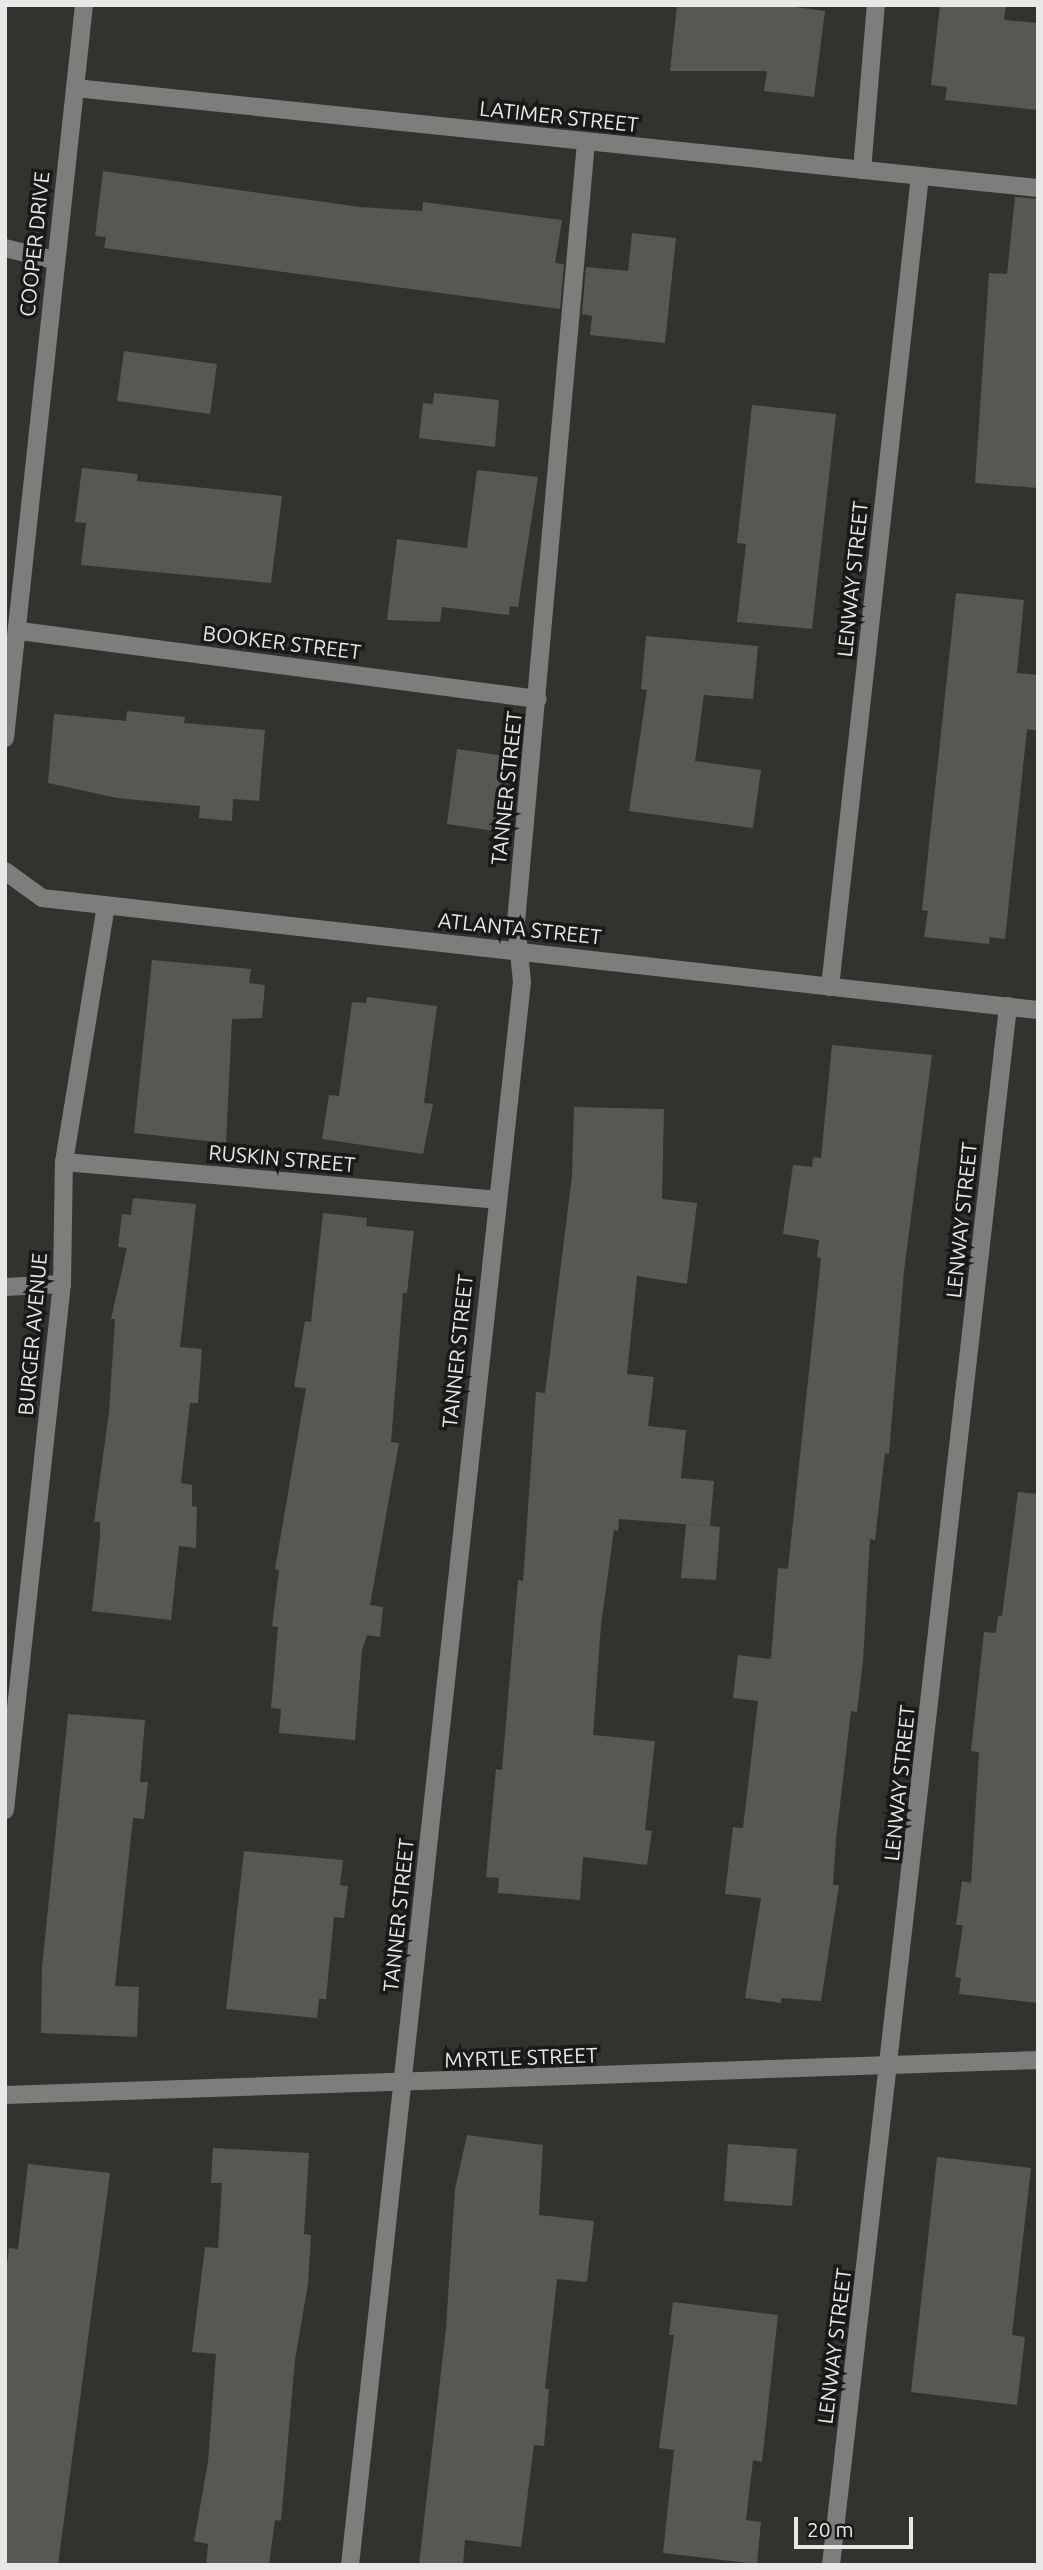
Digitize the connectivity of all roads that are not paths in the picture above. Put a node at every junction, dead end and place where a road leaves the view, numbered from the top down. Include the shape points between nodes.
1 (84, 5) edge
2 (876, 5) edge
3 (75, 88) junction
4 (586, 142) junction
5 (862, 170) junction
6 (920, 176) junction
7 (1038, 188) edge
8 (5, 248) edge
9 (54, 260) junction
10 (20, 631) junction
11 (538, 699) junction
12 (5, 738) edge
13 (5, 872) edge
14 (106, 905) junction
15 (520, 951) junction
16 (830, 987) junction
17 (1008, 1006) junction
18 (1038, 1010) edge
19 (64, 1162) junction
20 (496, 1200) junction
21 (62, 1284) junction
22 (5, 1287) edge
23 (5, 1810) edge
24 (1038, 2060) edge
25 (891, 2063) junction
26 (403, 2084) junction
27 (5, 2095) edge
28 (350, 2565) edge
29 (831, 2565) edge

1 - 3 street, COOPER DRIVE
2 - 5 street
3 - 4 street, LATIMER STREET
3 - 9 street, COOPER DRIVE
4 - 5 street, LATIMER STREET
4 - 11 street, TANNER STREET
5 - 6 street, LATIMER STREET
6 - 7 street, LATIMER STREET
6 - 16 street, LENWAY STREET
8 - 9 street
9 - 10 street, COOPER DRIVE
10 - 11 street, BOOKER STREET
10 - 12 street, COOPER DRIVE
11 - 15 street, TANNER STREET via 516,922
13 - 14 street, ATLANTA STREET via 42,898
14 - 15 street, ATLANTA STREET
14 - 19 street, BURGER AVENUE
15 - 16 street, ATLANTA STREET
15 - 20 street, TANNER STREET via 522,982
16 - 17 street, ATLANTA STREET
17 - 18 street, ATLANTA STREET
17 - 25 street, LENWAY STREET
19 - 20 street, RUSKIN STREET
19 - 21 street, BURGER AVENUE
20 - 26 street, TANNER STREET
21 - 22 street
21 - 23 street, BURGER AVENUE
24 - 25 street, MYRTLE STREET
25 - 26 street, MYRTLE STREET
25 - 29 street, LENWAY STREET
26 - 27 street, MYRTLE STREET
26 - 28 street, TANNER STREET

